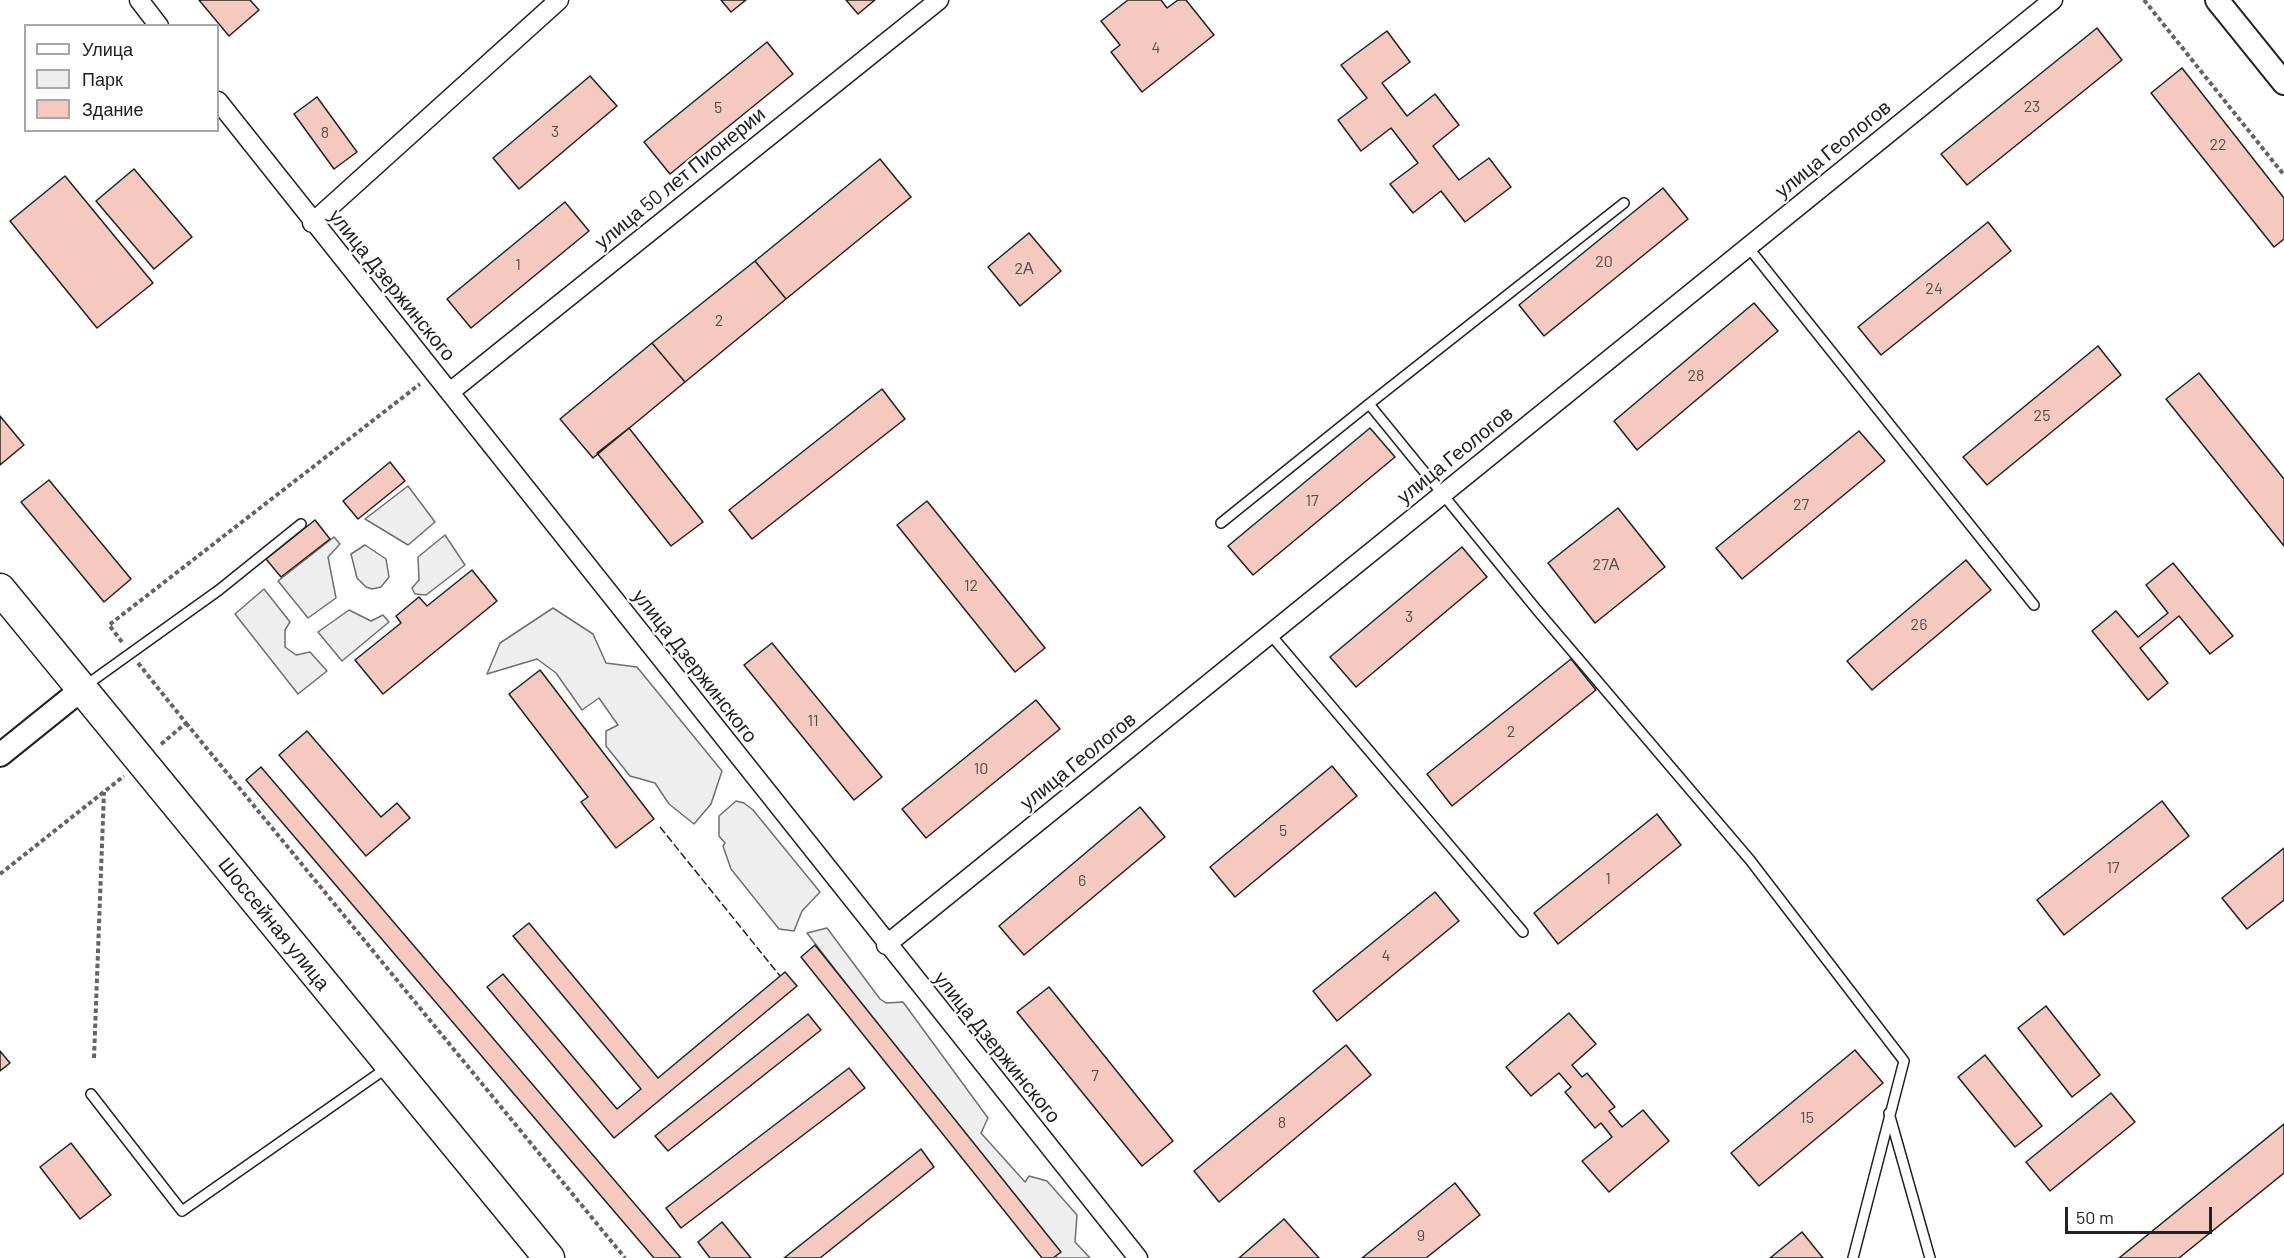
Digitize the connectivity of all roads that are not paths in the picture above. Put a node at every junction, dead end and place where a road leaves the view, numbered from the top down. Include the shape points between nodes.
1 (139, 0) edge
2 (558, 0) edge
3 (939, 0) edge
4 (2053, 0) edge
5 (2217, 0) edge
6 (157, 24) edge
7 (2284, 83) edge
8 (219, 102) edge
9 (1624, 203) dead end
10 (312, 223) junction
11 (1748, 247) junction
12 (450, 392) junction
13 (1369, 404) junction
14 (1443, 494) junction
15 (1221, 523) dead end
16 (301, 524) dead end
17 (0, 589) edge
18 (2034, 605) dead end
19 (1270, 634) junction
20 (82, 688) junction
21 (0, 755) edge
22 (1523, 932) dead end
23 (886, 945) junction
24 (390, 1065) junction
25 (91, 1094) dead end
26 (1889, 1113) junction
27 (547, 1257) edge
28 (1138, 1258) edge
29 (1853, 1258) edge
30 (1930, 1258) edge

1 - 6 street
2 - 10 street
3 - 12 street, улица 50 лет Пионерии
4 - 11 street, улица Геологов
5 - 7 street
8 - 10 street, улица Дзержинского
9 - 13 lane
10 - 12 street, улица Дзержинского
11 - 14 street, улица Геологов
11 - 18 lane
12 - 23 street, улица Дзержинского
13 - 14 lane
13 - 15 lane
14 - 19 street, улица Геологов
14 - 26 lane via 1750,860 1904,1061
16 - 20 lane via 219,590
17 - 20 highway, Шоссейная улица
19 - 22 lane
19 - 23 street, улица Геологов
20 - 21 street
20 - 24 highway, Шоссейная улица
23 - 28 street, улица Дзержинского
24 - 25 lane via 182,1211
24 - 27 highway, Шоссейная улица
26 - 29 lane
26 - 30 lane

